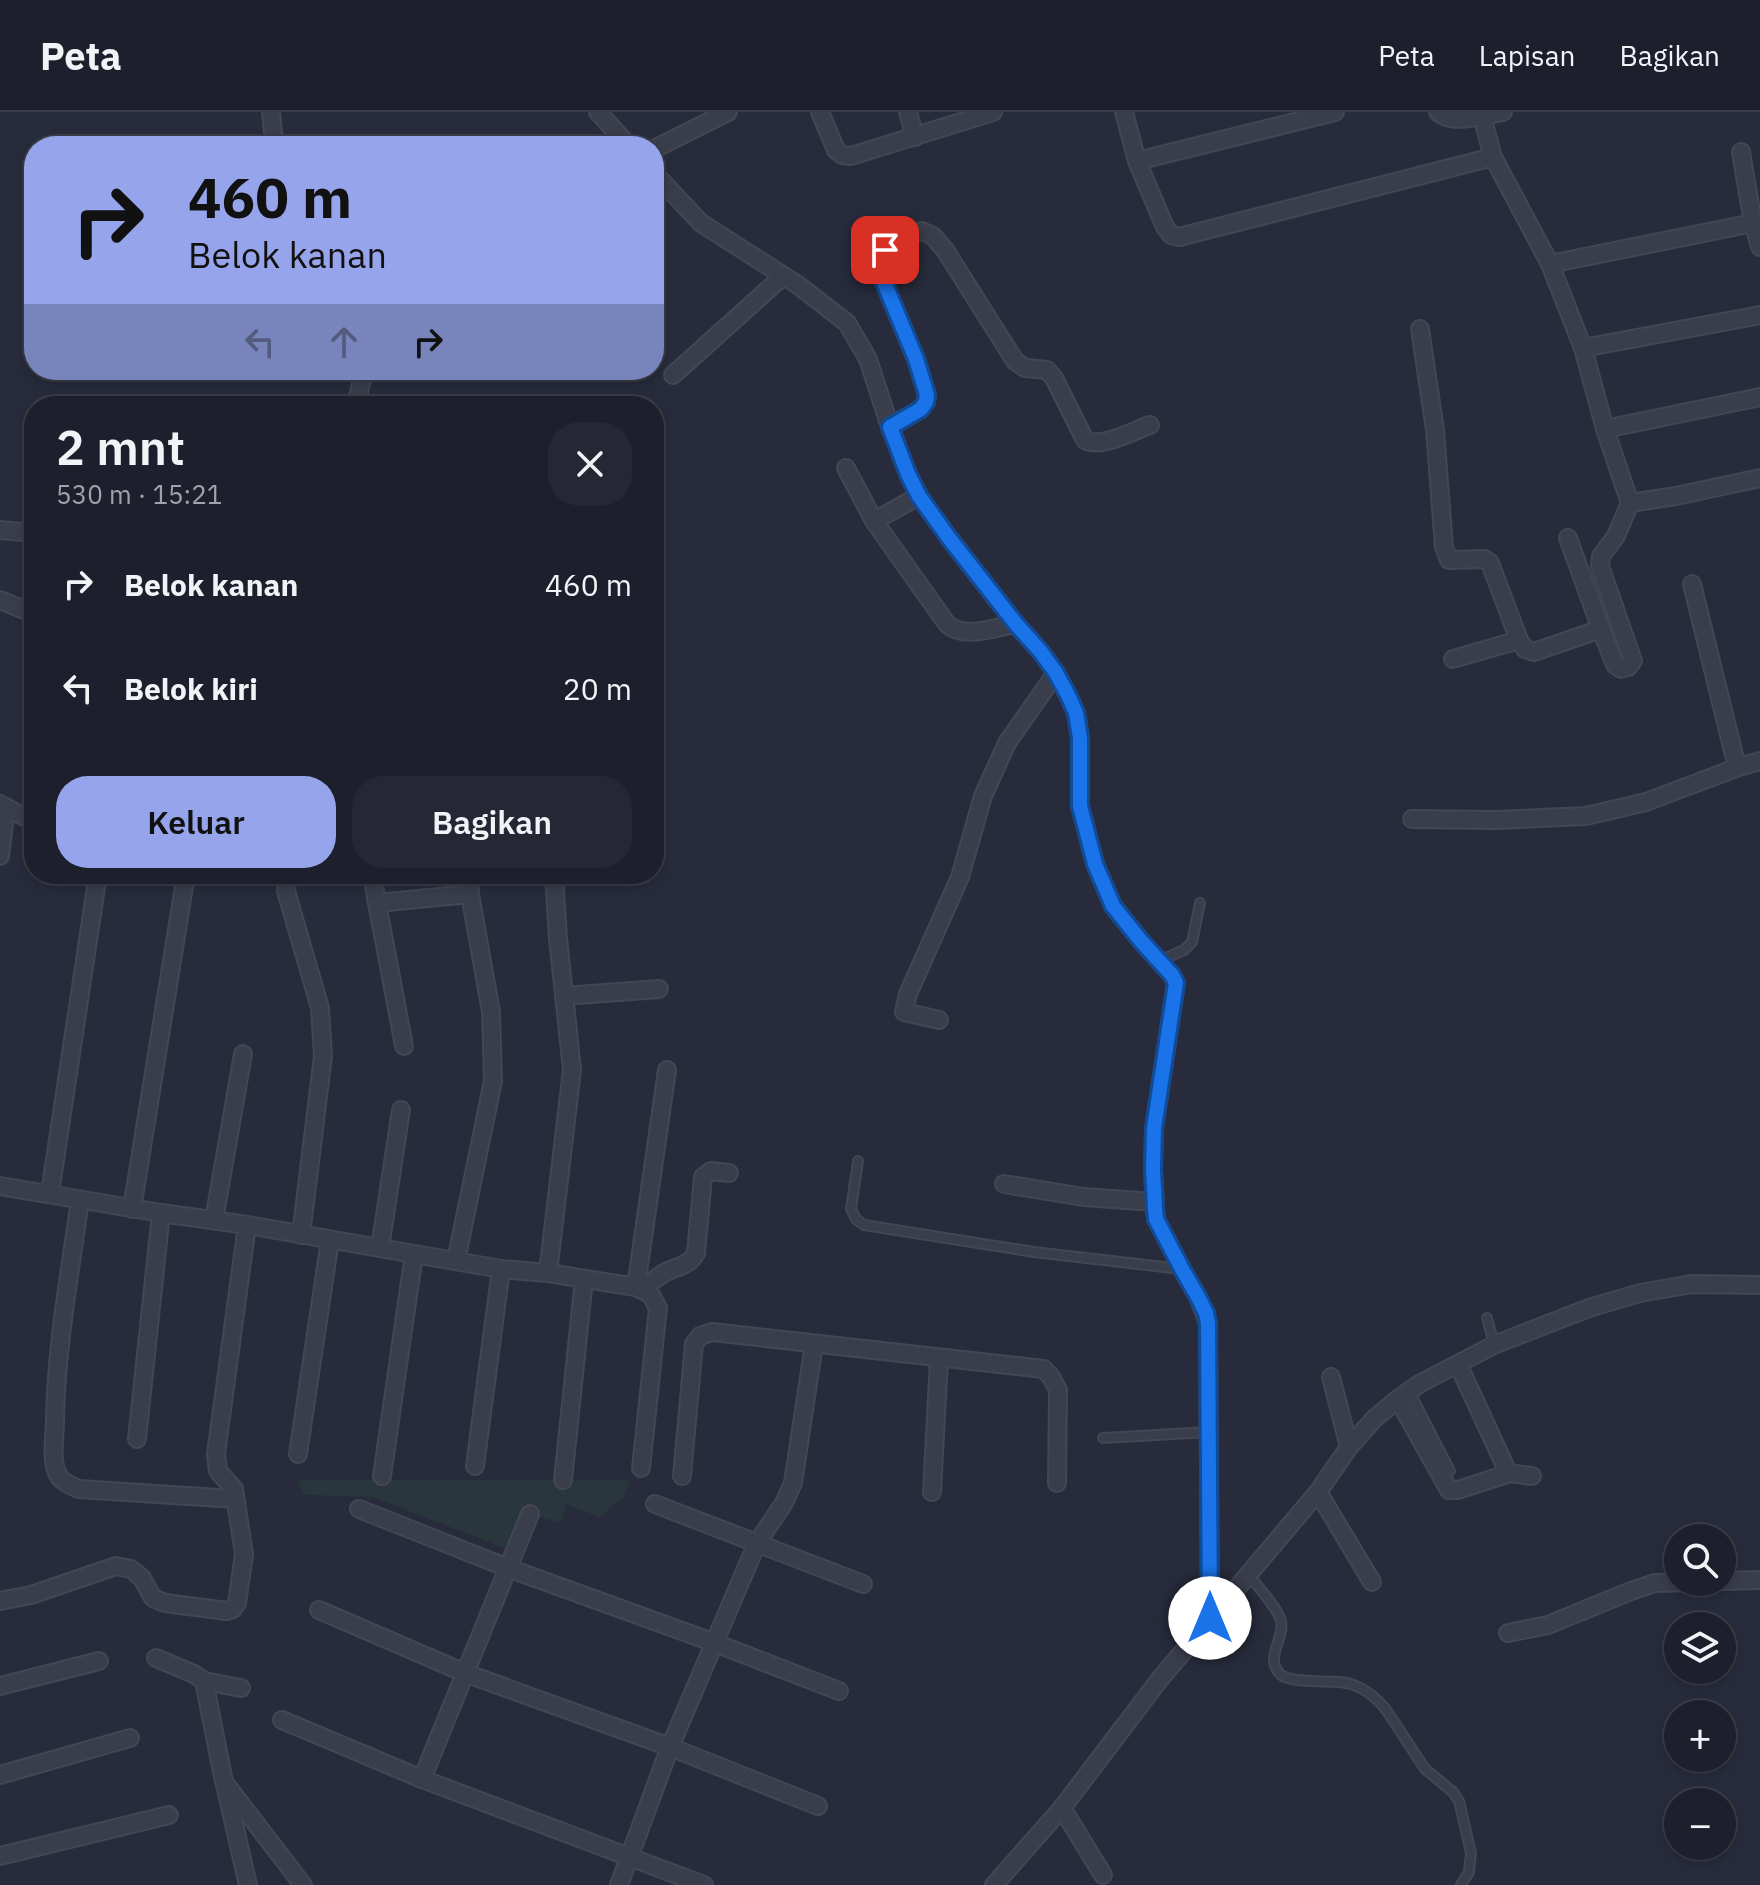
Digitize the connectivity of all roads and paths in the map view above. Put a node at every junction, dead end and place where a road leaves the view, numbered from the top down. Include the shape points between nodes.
1 (271, 112) edge
2 (598, 112) edge
3 (728, 112) edge
4 (820, 112) edge
5 (908, 112) edge
6 (993, 112) edge
7 (1124, 112) edge
8 (1335, 112) edge
9 (1438, 112) edge
10 (1503, 112) edge
11 (1482, 116) junction
12 (274, 136) edge
13 (620, 136) edge
14 (915, 137) junction
15 (664, 144) edge
16 (1741, 152) dead end
17 (1493, 157) junction
18 (1137, 161) junction
19 (664, 184) edge
20 (1753, 223) junction
21 (1760, 247) edge
22 (1550, 264) junction
23 (782, 277) junction
24 (1760, 315) edge
25 (1420, 329) dead end
26 (1583, 348) junction
27 (673, 375) dead end
28 (1760, 397) edge
29 (1150, 425) dead end
30 (890, 427) junction
31 (1605, 429) junction
32 (846, 468) dead end
33 (1760, 478) edge
34 (919, 496) junction
35 (1630, 503) junction
36 (874, 521) junction
37 (0, 530) edge
38 (24, 532) edge
39 (1568, 538) dead end
40 (1692, 584) dead end
41 (0, 600) edge
42 (24, 610) edge
43 (1016, 624) junction
44 (1601, 629) junction
45 (1519, 640) junction
46 (1453, 659) dead end
47 (1056, 673) junction
48 (1760, 761) edge
49 (1739, 767) junction
50 (3, 806) edge
51 (24, 817) edge
52 (1412, 819) dead end
53 (0, 856) edge
54 (96, 884) edge
55 (184, 884) edge
56 (287, 884) edge
57 (374, 884) edge
58 (470, 884) edge
59 (555, 884) edge
60 (470, 894) junction
61 (377, 903) junction
62 (1200, 903) dead end
63 (1159, 961) junction
64 (659, 989) dead end
65 (564, 996) junction
66 (939, 1020) dead end
67 (404, 1046) dead end
68 (243, 1054) dead end
69 (667, 1070) dead end
70 (401, 1110) dead end
71 (858, 1161) dead end
72 (729, 1173) dead end
73 (1004, 1184) dead end
74 (0, 1186) edge
75 (50, 1193) junction
76 (80, 1200) junction
77 (132, 1209) junction
78 (1156, 1210) junction
79 (161, 1213) junction
80 (214, 1220) junction
81 (247, 1225) junction
82 (301, 1235) junction
83 (330, 1240) junction
84 (380, 1248) junction
85 (414, 1254) junction
86 (456, 1261) junction
87 (501, 1269) junction
88 (1182, 1269) junction
89 (548, 1273) junction
90 (584, 1279) junction
91 (1760, 1285) edge
92 (640, 1288) junction
93 (1487, 1318) dead end
94 (814, 1344) junction
95 (1494, 1345) junction
96 (939, 1359) junction
97 (1458, 1364) junction
98 (1331, 1377) dead end
99 (1403, 1395) junction
100 (1210, 1432) junction
101 (1103, 1438) dead end
102 (137, 1439) dead end
103 (1349, 1447) junction
104 (298, 1454) dead end
105 (475, 1466) dead end
106 (641, 1468) dead end
107 (1450, 1471) dead end
108 (1507, 1473) junction
109 (382, 1476) dead end
110 (682, 1476) dead end
111 (1532, 1476) dead end
112 (563, 1480) dead end
113 (1057, 1483) dead end
114 (932, 1492) dead end
115 (1318, 1492) junction
116 (235, 1499) junction
117 (655, 1504) dead end
118 (359, 1509) dead end
119 (530, 1514) dead end
120 (757, 1543) junction
121 (508, 1568) junction
122 (1248, 1574) junction
123 (1760, 1580) edge
124 (1736, 1581) edge
125 (1372, 1582) dead end
126 (1664, 1583) edge
127 (863, 1584) dead end
128 (0, 1601) edge
129 (319, 1610) dead end
130 (1210, 1618) junction
131 (1508, 1633) dead end
132 (715, 1643) junction
133 (156, 1658) dead end
134 (99, 1661) dead end
135 (465, 1673) junction
136 (204, 1681) junction
137 (0, 1686) edge
138 (241, 1688) dead end
139 (839, 1691) dead end
140 (282, 1720) dead end
141 (130, 1738) dead end
142 (670, 1747) junction
143 (0, 1775) edge
144 (422, 1779) junction
145 (224, 1782) junction
146 (818, 1806) dead end
147 (1062, 1808) junction
148 (169, 1815) dead end
149 (0, 1856) edge
150 (628, 1858) junction
151 (1103, 1875) dead end
152 (248, 1885) edge
153 (303, 1885) edge
154 (619, 1885) edge
155 (704, 1885) edge
156 (994, 1885) edge
157 (1461, 1885) edge

1 - 12 street
2 - 13 street
3 - 15 street
4 - 14 street via 842,155
5 - 14 street
6 - 14 street
7 - 18 street
8 - 18 street
9 - 11 street via 1454,120
10 - 11 street
11 - 17 street
16 - 20 street
17 - 18 street via 1179,237 1165,227
17 - 22 street
19 - 23 street via 701,223
20 - 21 street
20 - 22 street
22 - 26 street
23 - 27 street
23 - 30 street via 847,323 868,359
24 - 26 street
25 - 45 street via 1444,547 1449,560 1490,563
26 - 31 street
28 - 31 street
29 - 30 street via 1101,443 1085,440 1054,378 1047,370 1025,368 1015,361 945,250 922,231 905,236 880,258 881,275 927,395 921,409
30 - 34 street
31 - 35 street
32 - 36 street
33 - 35 street
34 - 36 street
34 - 43 street
35 - 44 street via 1600,566 1633,661 1628,667 1615,665
36 - 43 street via 954,631
37 - 38 street
39 - 44 street
40 - 49 street
41 - 42 street
43 - 47 street
44 - 45 street via 1534,652
45 - 46 street
47 - 63 street via 1076,713 1080,806 1095,864 1113,906
47 - 66 street via 1007,743 983,796 960,877 908,994 904,1012
48 - 49 street
49 - 52 street via 1646,802 1586,816
50 - 51 street
50 - 53 street
54 - 75 street
55 - 77 street
56 - 82 street via 320,1008 323,1056
57 - 61 street
58 - 60 street
59 - 65 street
60 - 61 street
60 - 86 street via 491,1012 493,1081
61 - 67 street
62 - 63 lane via 1189,947
63 - 78 street via 1176,983 1154,1128
64 - 65 street
65 - 89 street via 572,1070
68 - 80 street
69 - 92 street
70 - 84 street
71 - 88 lane via 851,1209 864,1225
72 - 92 street via 711,1171 703,1177 693,1259
73 - 78 street
74 - 75 street
75 - 76 street
76 - 77 street
76 - 116 street via 56,1376 55,1469 79,1489
77 - 79 street
78 - 88 street
79 - 80 street
79 - 102 street
80 - 81 street
81 - 82 street
81 - 116 street via 216,1454 218,1471 234,1489
82 - 83 street
83 - 84 street
83 - 104 street
84 - 85 street
85 - 86 street
85 - 109 street
86 - 87 street
87 - 89 street
87 - 105 street
88 - 100 street via 1208,1323
89 - 90 street
90 - 92 street
90 - 112 street
91 - 95 street via 1692,1284 1640,1293
92 - 106 street via 658,1308
93 - 95 lane
94 - 96 street
94 - 110 street via 712,1332 700,1336 694,1344
94 - 120 street via 793,1483
95 - 97 street
96 - 113 street via 1044,1369 1058,1390
96 - 114 street
97 - 99 street
97 - 108 street
98 - 103 street
99 - 103 street
99 - 107 lane
99 - 108 street via 1447,1488
100 - 101 lane
100 - 130 street
103 - 115 street
108 - 111 street
115 - 122 street
115 - 125 street
116 - 128 street via 244,1554 233,1609 165,1603 153,1598 131,1569 116,1566
117 - 120 street
118 - 121 street
119 - 121 street
120 - 127 street
120 - 132 street
121 - 132 street
121 - 135 street
122 - 130 street
122 - 157 lane via 1280,1616 1273,1661 1279,1674 1344,1683 1366,1692 1380,1702 1425,1769 1457,1796 1471,1853
123 - 124 street
126 - 131 street via 1559,1622
129 - 135 street
130 - 147 street
132 - 139 street
132 - 142 street
133 - 136 street
134 - 137 street
135 - 142 street
135 - 144 street
136 - 138 street
136 - 145 street
140 - 144 street
141 - 143 street
142 - 146 street
142 - 150 street
144 - 150 street
145 - 152 street
145 - 153 street
147 - 151 street
147 - 156 street
148 - 149 street
150 - 154 street
150 - 155 street

